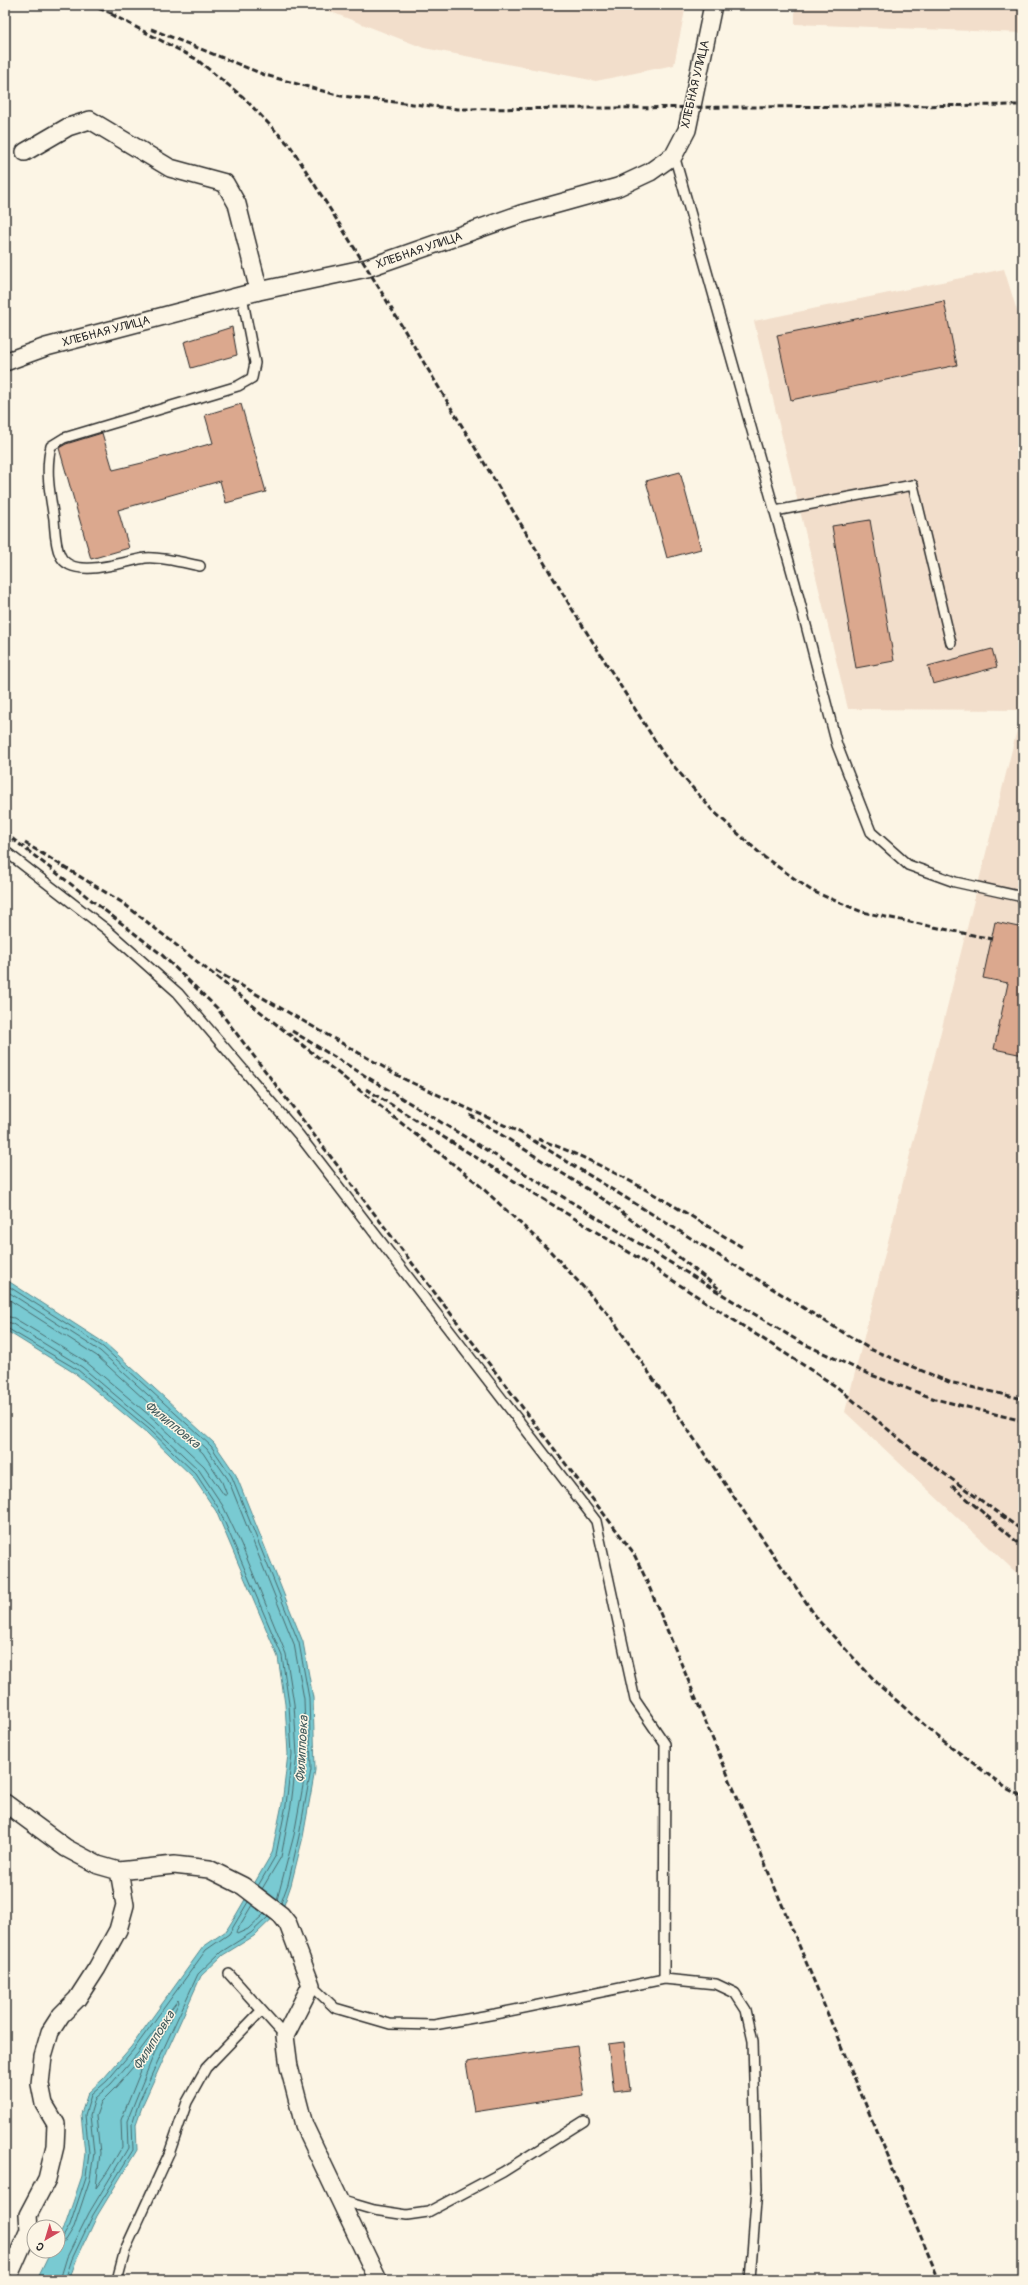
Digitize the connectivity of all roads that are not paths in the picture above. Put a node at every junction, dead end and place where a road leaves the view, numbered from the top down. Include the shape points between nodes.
1 (713, 5) edge
2 (25, 152) dead end
3 (674, 155) junction
4 (260, 291) junction
5 (242, 296) junction
6 (5, 362) edge
7 (775, 511) junction
8 (200, 566) dead end
9 (951, 643) dead end
10 (5, 851) edge
11 (1023, 896) edge
12 (5, 1803) edge
13 (119, 1871) junction
14 (229, 1974) dead end
15 (664, 1979) junction
16 (311, 1985) junction
17 (261, 2011) junction
18 (285, 2036) junction
19 (584, 2121) dead end
20 (340, 2200) junction
21 (7, 2280) edge
22 (117, 2280) edge
23 (378, 2280) edge
24 (750, 2280) edge

1 - 3 street, ХЛЕБНАЯ УЛИЦА via 686,130
2 - 4 street via 68,127 90,120 170,168 225,183 237,204
3 - 4 street, ХЛЕБНАЯ УЛИЦА via 650,172 618,187 521,214 367,268
3 - 7 lane
4 - 5 street, ХЛЕБНАЯ УЛИЦА
5 - 6 street, ХЛЕБНАЯ УЛИЦА via 46,347
5 - 8 lane via 256,363 252,378 238,386 64,438 50,446 47,461 50,500 60,555 69,565 92,568 120,565 147,558
7 - 9 lane via 913,485
7 - 11 lane via 837,745 871,832 908,865 955,882
10 - 15 lane via 106,929 178,993 299,1136 596,1521 635,1700 665,1744
12 - 13 street via 66,1848 98,1865
13 - 16 street via 174,1865 209,1869 243,1886 281,1915 288,1924
13 - 21 street via 125,1905 118,1930 81,1993 50,2032 43,2056 40,2084 44,2104 56,2124 55,2146 47,2179 28,2215 29,2230
14 - 17 lane
15 - 16 lane via 434,2024 390,2024 335,2008
15 - 24 lane via 716,1984 735,1993 746,2010 753,2040 757,2189
16 - 18 street
17 - 18 lane
17 - 22 lane via 206,2068 187,2102 170,2154 125,2250
18 - 20 street via 289,2067 304,2125
19 - 20 lane via 503,2172 428,2212 407,2215 374,2210
20 - 23 street

